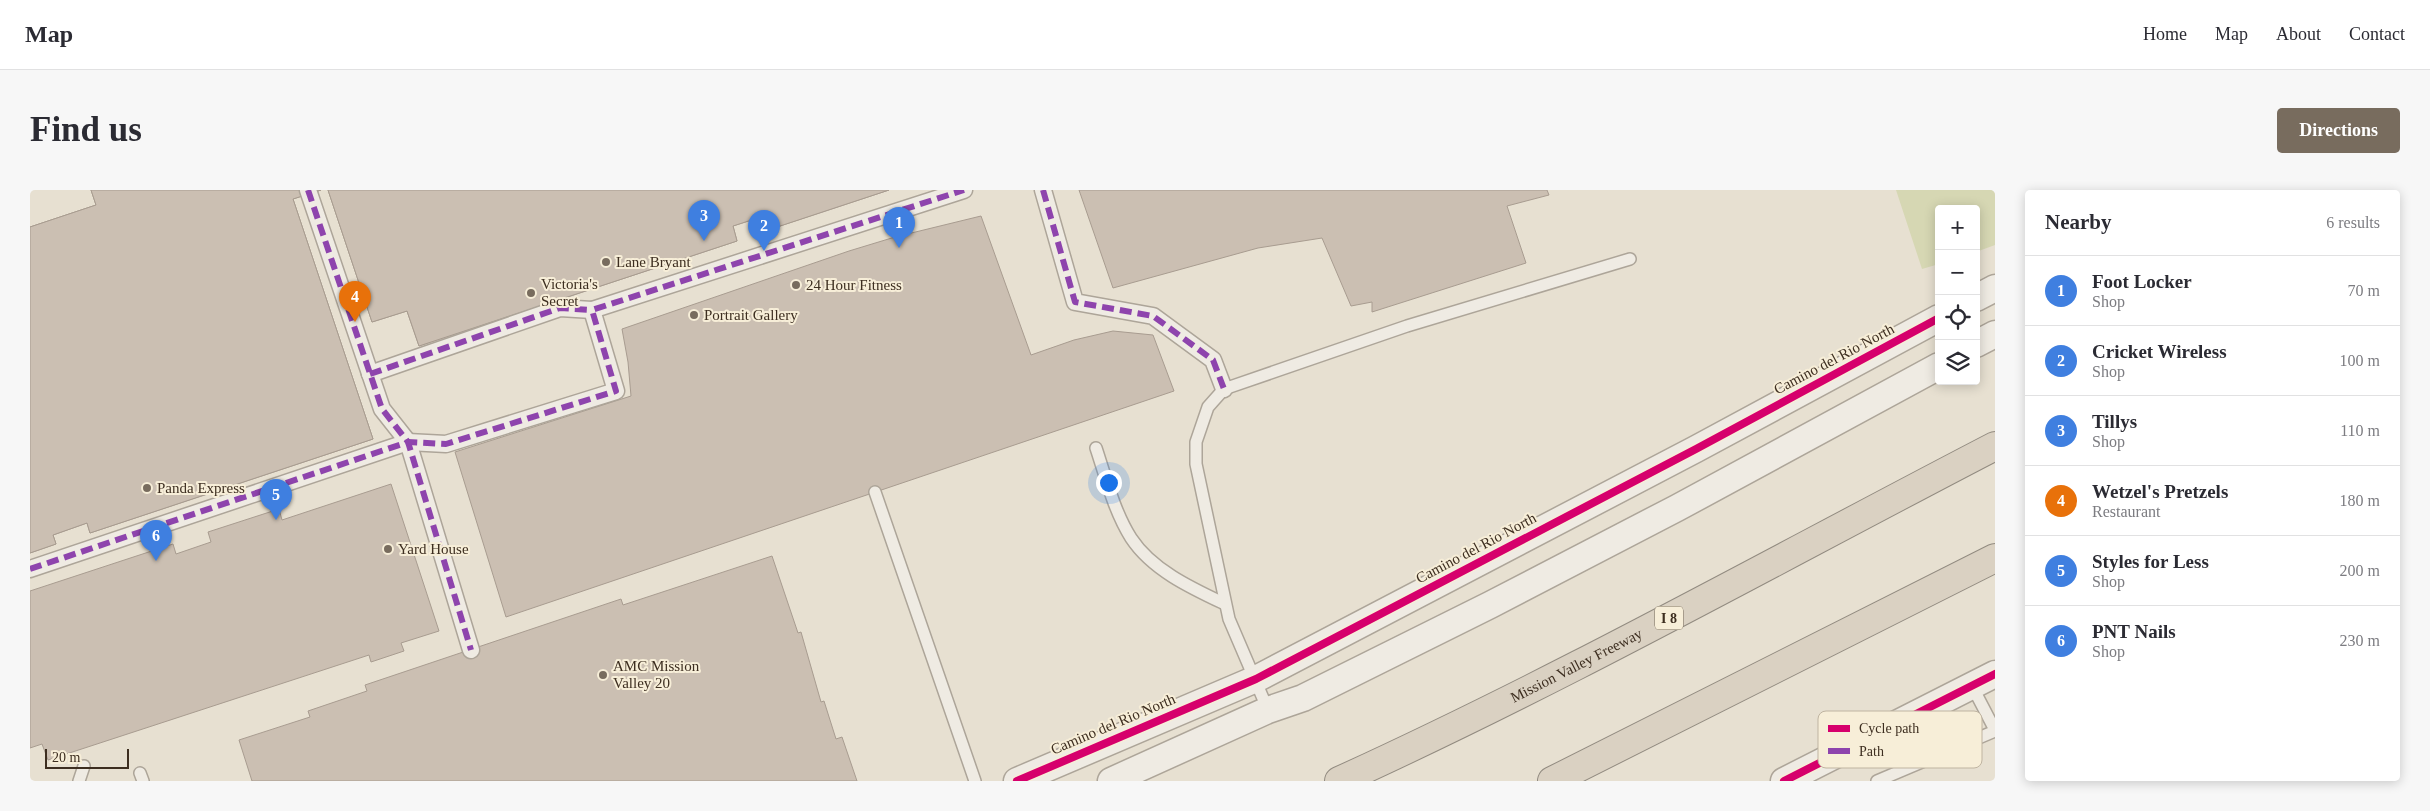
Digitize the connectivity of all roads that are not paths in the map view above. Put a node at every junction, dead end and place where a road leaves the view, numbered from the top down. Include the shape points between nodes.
1 (308, 190) edge
2 (964, 190) edge
3 (1043, 190) edge
4 (1630, 259) dead end
5 (1995, 288) edge
6 (1980, 296) edge
7 (592, 310) junction
8 (1935, 320) edge
9 (1995, 334) edge
10 (1980, 342) edge
11 (1935, 368) edge
12 (370, 374) junction
13 (1224, 389) junction
14 (408, 442) junction
15 (1995, 446) edge
16 (1096, 448) dead end
17 (875, 492) dead end
18 (1995, 558) edge
19 (30, 569) edge
20 (1224, 604) junction
21 (471, 650) dead end
22 (1995, 674) edge
23 (1256, 679) junction
24 (1972, 686) junction
25 (1268, 710) junction
26 (1924, 711) edge
27 (1995, 731) edge
28 (1982, 737) edge
29 (84, 766) dead end
30 (1818, 767) edge
31 (1908, 768) edge
32 (1795, 779) edge
33 (79, 781) edge
34 (975, 781) edge
35 (1017, 781) edge
36 (1111, 781) edge
37 (1339, 781) edge
38 (1552, 781) edge
39 (1877, 781) edge

1 - 12 street
2 - 7 street
3 - 13 street via 1076,302 1153,316 1213,360
4 - 13 lane via 1407,326
5 - 6 street
7 - 12 street via 560,308
7 - 14 street via 616,391 446,444
8 - 23 street, Camino del Rio North
9 - 10 street
11 - 25 street via 1497,601 1303,698
12 - 14 street via 382,409
13 - 20 lane via 1208,407 1196,442 1196,464
14 - 19 street
14 - 21 street
15 - 37 highway, Mission Valley Freeway / I 8 via 1586,662
16 - 20 lane via 1116,505 1132,538 1157,565
17 - 34 lane
18 - 38 highway
20 - 23 lane
22 - 24 street
23 - 25 lane
23 - 35 street, Camino del Rio North
24 - 26 street
24 - 27 lane
25 - 36 street
27 - 28 lane
29 - 33 lane
30 - 32 street
31 - 39 lane

